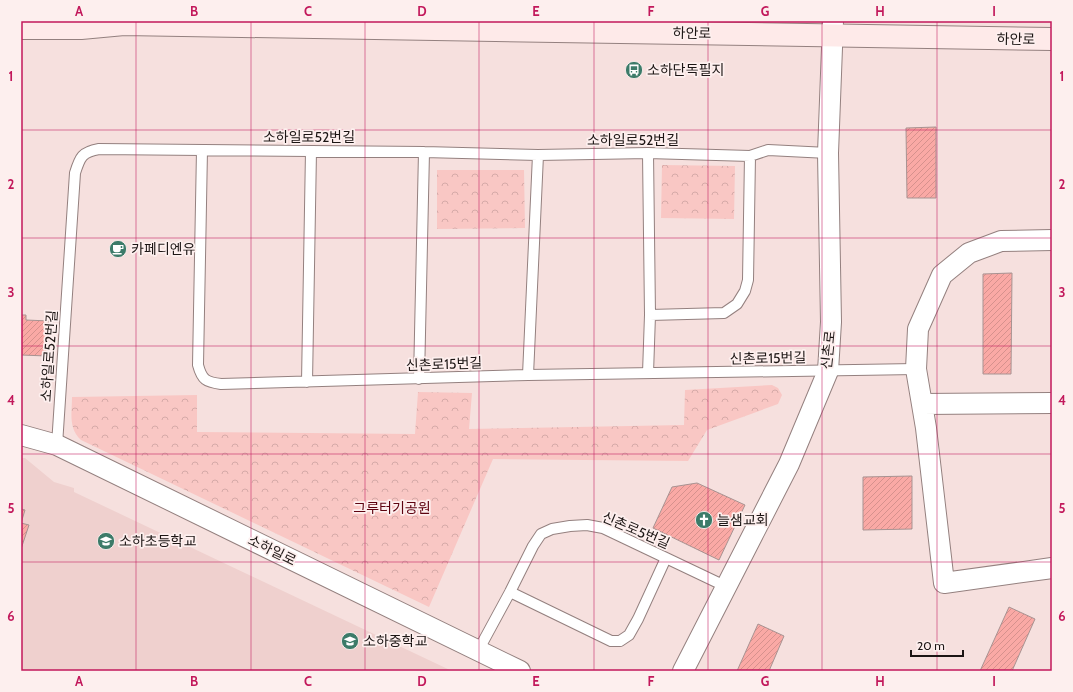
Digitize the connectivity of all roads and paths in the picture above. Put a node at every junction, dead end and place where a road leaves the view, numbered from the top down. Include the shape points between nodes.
1 (124, 22) edge
2 (76, 24) edge
3 (21, 28) edge
4 (832, 28) edge
5 (1052, 39) edge
6 (202, 150) junction
7 (311, 151) junction
8 (424, 152) junction
9 (648, 153) junction
10 (828, 153) junction
11 (538, 155) junction
12 (750, 156) junction
13 (1052, 240) edge
14 (650, 315) junction
15 (916, 369) junction
16 (828, 371) junction
17 (648, 374) junction
18 (528, 375) junction
19 (419, 379) junction
20 (307, 382) junction
21 (1052, 403) edge
22 (922, 404) junction
23 (21, 435) edge
24 (56, 445) junction
25 (666, 558) junction
26 (1052, 568) edge
27 (727, 587) junction
28 (510, 592) junction
29 (478, 651) junction
30 (520, 671) edge
31 (683, 671) edge

1 - 2 main road, 하안로
1 - 4 main road, 하안로
2 - 3 main road, 하안로
4 - 5 main road, 하안로
4 - 10 street, 신촌로
6 - 7 lane, 소하일로52번길
6 - 20 lane, 신촌로15번길 via 198,365 201,375 209,382 221,384
6 - 24 lane, 소하일로52번길 via 99,149 87,151 80,159 75,173
7 - 8 lane, 소하일로52번길
7 - 20 lane
8 - 11 lane, 소하일로52번길
8 - 19 lane
9 - 11 lane, 소하일로52번길
9 - 12 lane, 소하일로52번길
9 - 14 lane
10 - 12 lane, 소하일로52번길 via 768,150
10 - 16 street, 신촌로 via 831,322
11 - 18 lane
12 - 14 lane via 748,280 737,304 724,313
13 - 15 street via 1001,241 969,253 942,275 918,329
14 - 17 lane
15 - 16 lane, 신촌로15번길
15 - 22 street
16 - 17 lane, 신촌로15번길
16 - 27 street, 신촌로 via 789,464
17 - 18 lane, 신촌로15번길
18 - 19 lane, 신촌로15번길
19 - 20 lane, 신촌로15번길
21 - 22 street
22 - 26 street via 944,583
23 - 24 street, 소하일로
24 - 29 street, 소하일로
25 - 27 lane, 신촌로5번길
25 - 28 lane, 신촌로5번길 via 603,528 587,525 552,529 541,534
25 - 28 lane via 638,619 629,635 620,641 611,641
27 - 31 street, 신촌로
28 - 29 lane, 신촌로5번길
29 - 30 street, 소하일로

